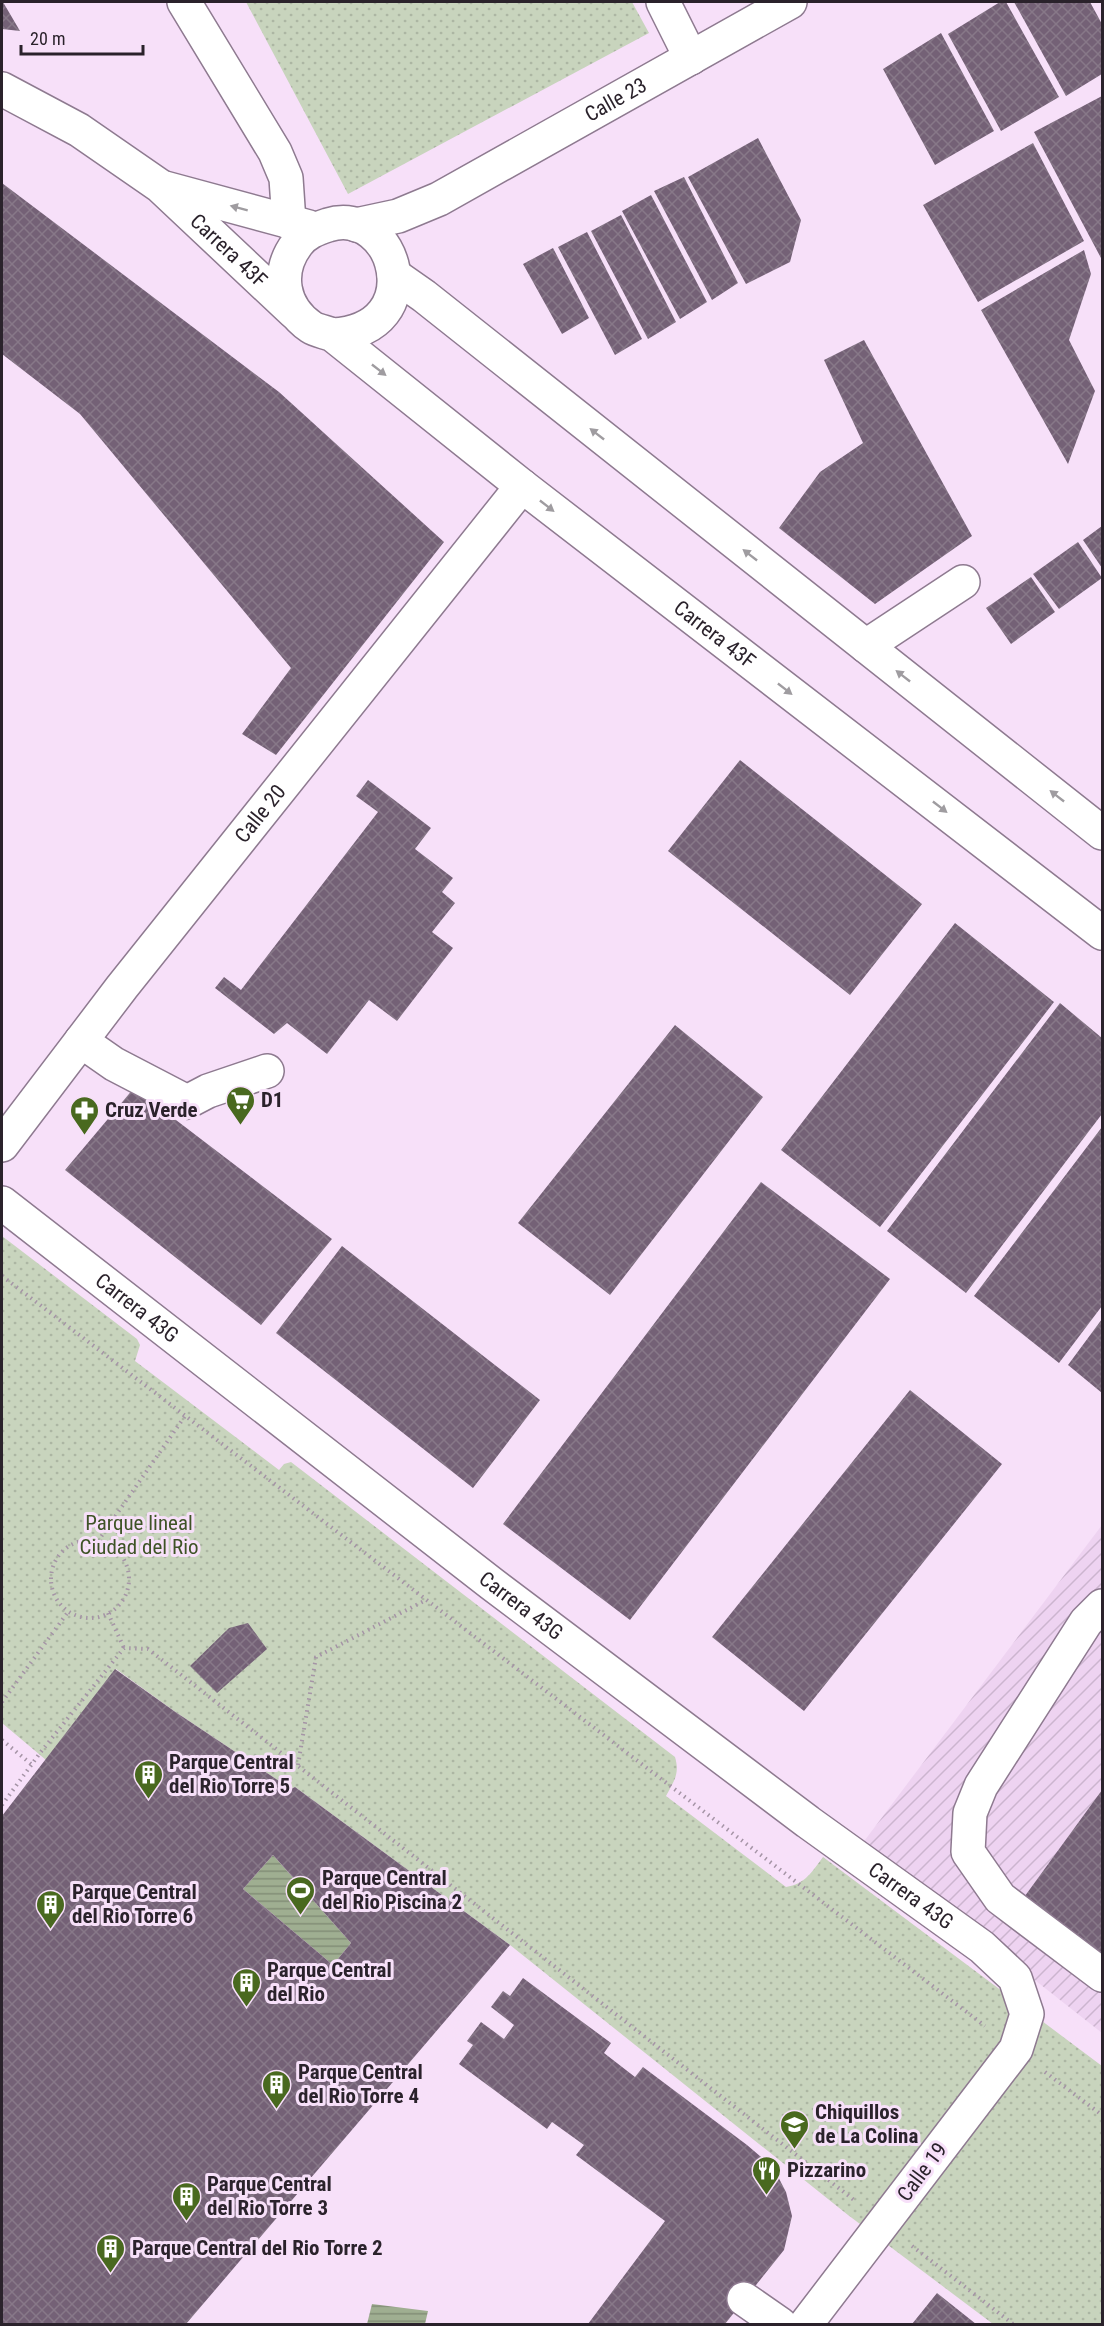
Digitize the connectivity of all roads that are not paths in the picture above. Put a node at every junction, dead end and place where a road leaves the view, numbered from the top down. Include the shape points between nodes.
1 (184, 2) edge
2 (663, 2) edge
3 (790, 2) edge
4 (691, 58) junction
5 (2, 89) edge
6 (160, 186) junction
7 (439, 199) junction
8 (302, 225) junction
9 (356, 225) junction
10 (393, 267) junction
11 (297, 315) junction
12 (333, 334) junction
13 (522, 486) junction
14 (963, 582) dead end
15 (866, 646) junction
16 (1102, 833) edge
17 (1102, 933) edge
18 (81, 1041) junction
19 (267, 1071) dead end
20 (2, 1145) edge
21 (2, 1203) edge
22 (1102, 1606) edge
23 (1102, 1975) edge
24 (1027, 2014) joint
25 (744, 2299) dead end
26 (780, 2325) edge
27 (806, 2325) edge

1 - 8 street via 275,152
2 - 4 street
3 - 4 street, Calle 23
4 - 7 street, Calle 23
5 - 6 street, Carrera 43F via 79,130
8 -> 6 street, Carrera 43F
6 - 11 street, Carrera 43F
7 - 9 street, Calle 23 via 398,216
7 - 10 street, Calle 23 via 421,217
8 - 9 street
8 - 11 street via 301,238 285,267 284,285
9 - 10 street via 384,244
10 - 12 street via 393,294 384,312 370,325 352,333
15 -> 10 street via 424,296
11 - 12 street via 313,328
12 -> 13 street, Carrera 43F
13 -> 17 street, Carrera 43F
13 - 18 street, Calle 20
14 - 15 street
16 -> 15 street
18 - 19 street via 114,1064 187,1102
18 - 20 street, Calle 20
21 - 24 street, Carrera 43G via 502,1591 807,1822 982,1947 1015,1978
22 - 23 street via 1086,1622 981,1786 968,1828 968,1852 1000,1898
24 - 27 street, Calle 19 via 1016,2049
25 - 26 street

